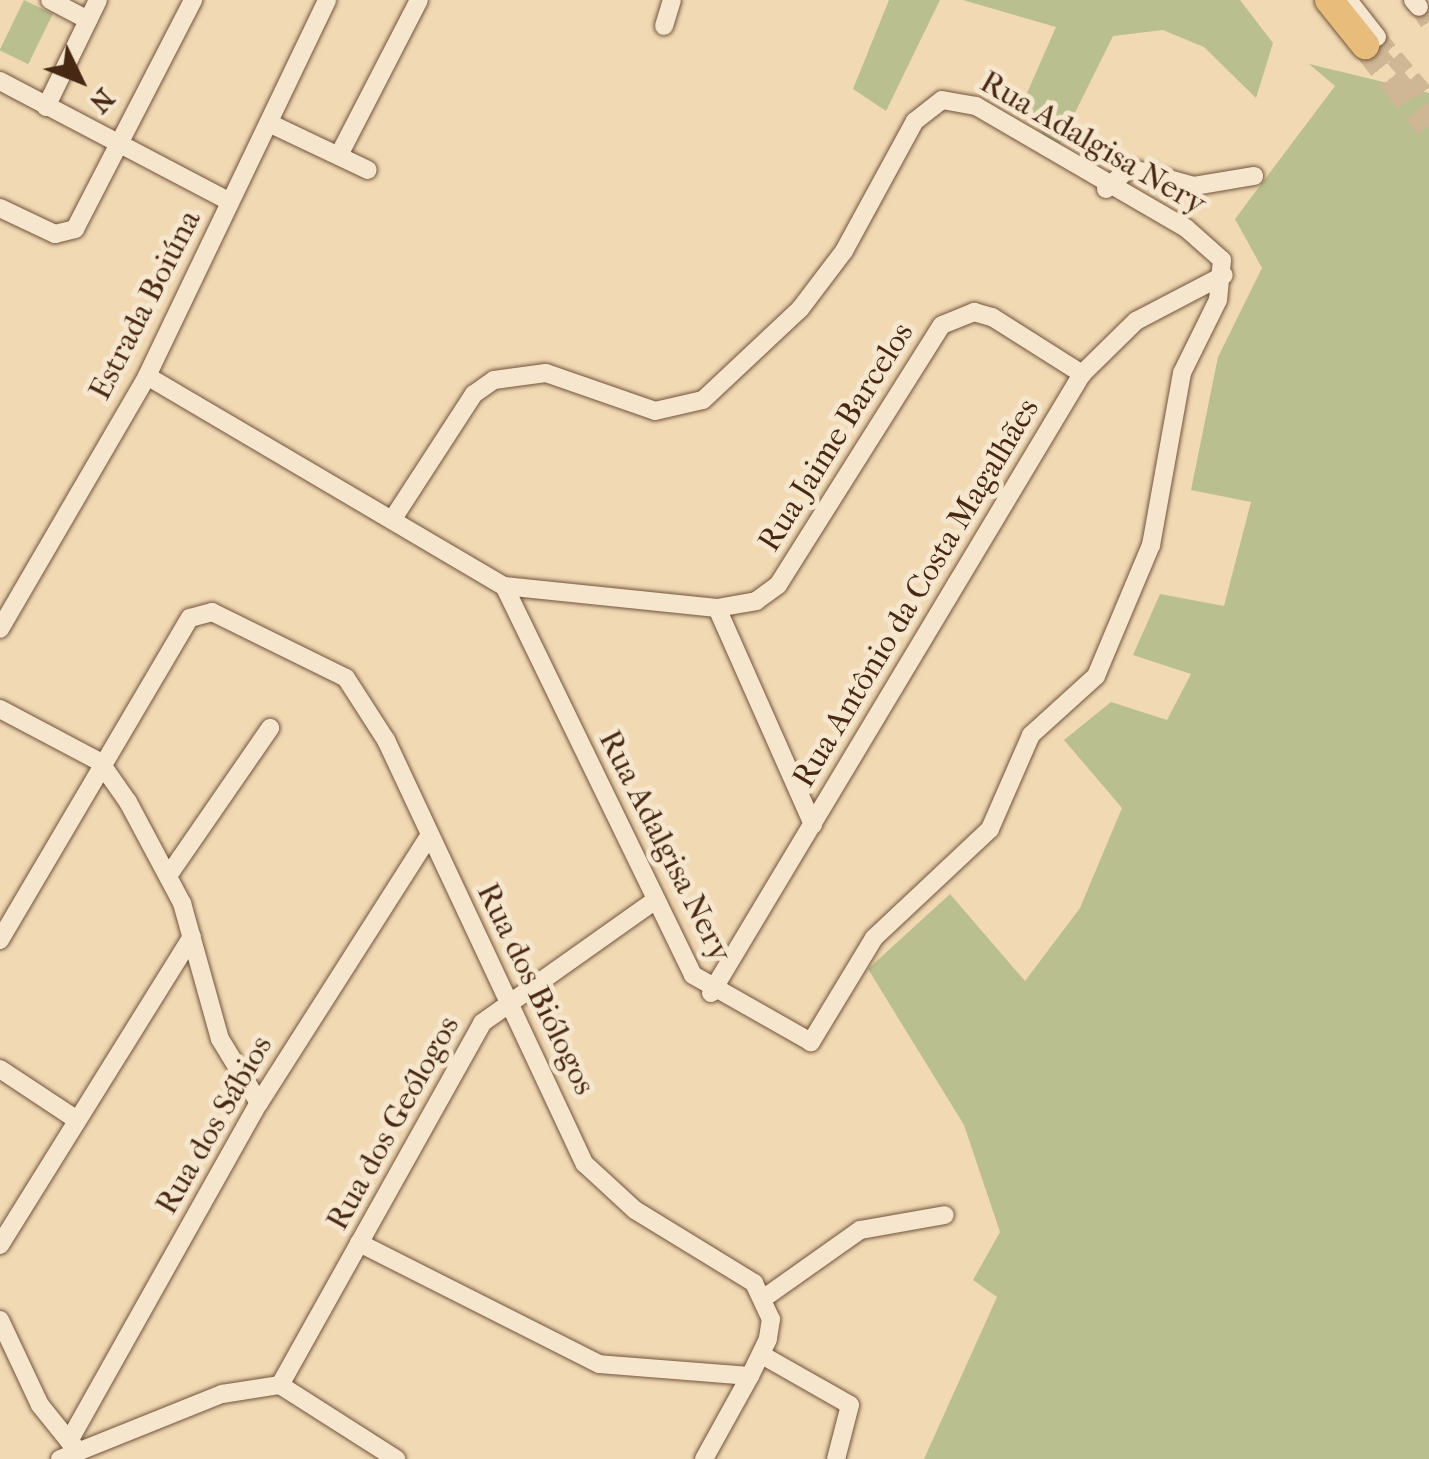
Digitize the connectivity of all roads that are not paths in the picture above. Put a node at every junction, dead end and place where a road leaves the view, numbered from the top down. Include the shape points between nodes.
1 (50, 0) edge
2 (98, 0) edge
3 (193, 0) edge
4 (327, 0) edge
5 (420, 0) edge
6 (672, 0) edge
7 (1329, 0) edge
8 (1348, 0) edge
9 (88, 20) junction
10 (664, 26) dead end
11 (1371, 41) joint
12 (0, 81) edge
13 (46, 108) junction
14 (271, 124) junction
15 (122, 144) junction
16 (339, 154) junction
17 (368, 170) dead end
18 (1254, 176) dead end
19 (1106, 190) junction
20 (230, 202) junction
21 (0, 208) edge
22 (1224, 275) junction
23 (1082, 374) junction
24 (147, 376) junction
25 (394, 517) junction
26 (504, 586) junction
27 (717, 608) junction
28 (0, 629) edge
29 (0, 709) edge
30 (270, 728) dead end
31 (100, 762) junction
32 (813, 825) junction
33 (429, 836) junction
34 (168, 876) junction
35 (656, 900) junction
36 (192, 936) junction
37 (0, 940) edge
38 (711, 993) junction
39 (510, 1000) junction
40 (0, 1070) edge
41 (259, 1103) junction
42 (74, 1118) junction
43 (945, 1215) dead end
44 (359, 1243) junction
45 (0, 1245) edge
46 (764, 1298) junction
47 (0, 1320) edge
48 (762, 1355) junction
49 (750, 1376) junction
50 (280, 1386) junction
51 (73, 1445) junction
52 (375, 1454) edge
53 (60, 1459) edge
54 (396, 1459) edge
55 (704, 1459) edge
56 (836, 1459) edge

1 - 9 street
2 - 9 street
3 - 15 street
4 - 14 street, Estrada Boiúna
5 - 16 street
6 - 10 street
7 - 11 highway
8 - 11 street
9 - 13 street
12 - 13 street
13 - 15 street
14 - 16 street
14 - 20 street, Estrada Boiúna
15 - 20 street
15 - 21 street via 66,234
16 - 17 street
18 - 19 street via 1194,186 1128,168
19 - 22 street, Rua Adalgisa Nery via 1214,246
19 - 25 street, Rua Adalgisa Nery via 976,106 942,100 915,120 844,251 800,309 704,400 655,411 546,373 494,380 474,394
20 - 24 street, Estrada Boiúna
22 - 23 street, Rua Antônio da Costa Magalhães via 1136,320
22 - 38 street, Rua Adalgisa Nery via 1182,373 1152,544 1106,658 1020,750 990,829 874,938 810,1042
23 - 27 street, Rua Jaime Barcelos via 992,316 942,325 778,585 756,601
23 - 32 street, Rua Antônio da Costa Magalhães
24 - 25 street, Rua Jaime Barcelos
24 - 28 street, Estrada Boiúna
25 - 26 street, Rua Jaime Barcelos
26 - 27 street, Rua Jaime Barcelos
26 - 35 street, Rua Adalgisa Nery
27 - 32 street
29 - 31 street
30 - 34 street
31 - 33 street, Rua dos Biólogos via 179,632 212,612 346,678
31 - 34 street
31 - 37 street, Rua dos Biólogos
32 - 38 street, Rua Antônio da Costa Magalhães
33 - 39 street, Rua dos Biólogos
33 - 41 street, Rua dos Sábios
34 - 36 street
35 - 38 street, Rua Adalgisa Nery
35 - 39 street, Rua dos Geólogos
36 - 41 street via 220,1039
36 - 42 street
39 - 44 street, Rua dos Geólogos via 474,1035
39 - 46 street, Rua dos Biólogos via 585,1164 635,1210 730,1262
40 - 42 street
41 - 51 street, Rua dos Sábios
42 - 45 street
43 - 46 street via 860,1230
44 - 49 street via 598,1364
44 - 50 street, Rua dos Geólogos
46 - 48 street via 771,1319
47 - 51 street via 40,1405
48 - 49 street
48 - 56 street via 850,1405
49 - 55 street
50 - 51 street via 222,1394
50 - 52 street
51 - 53 street
52 - 54 street

